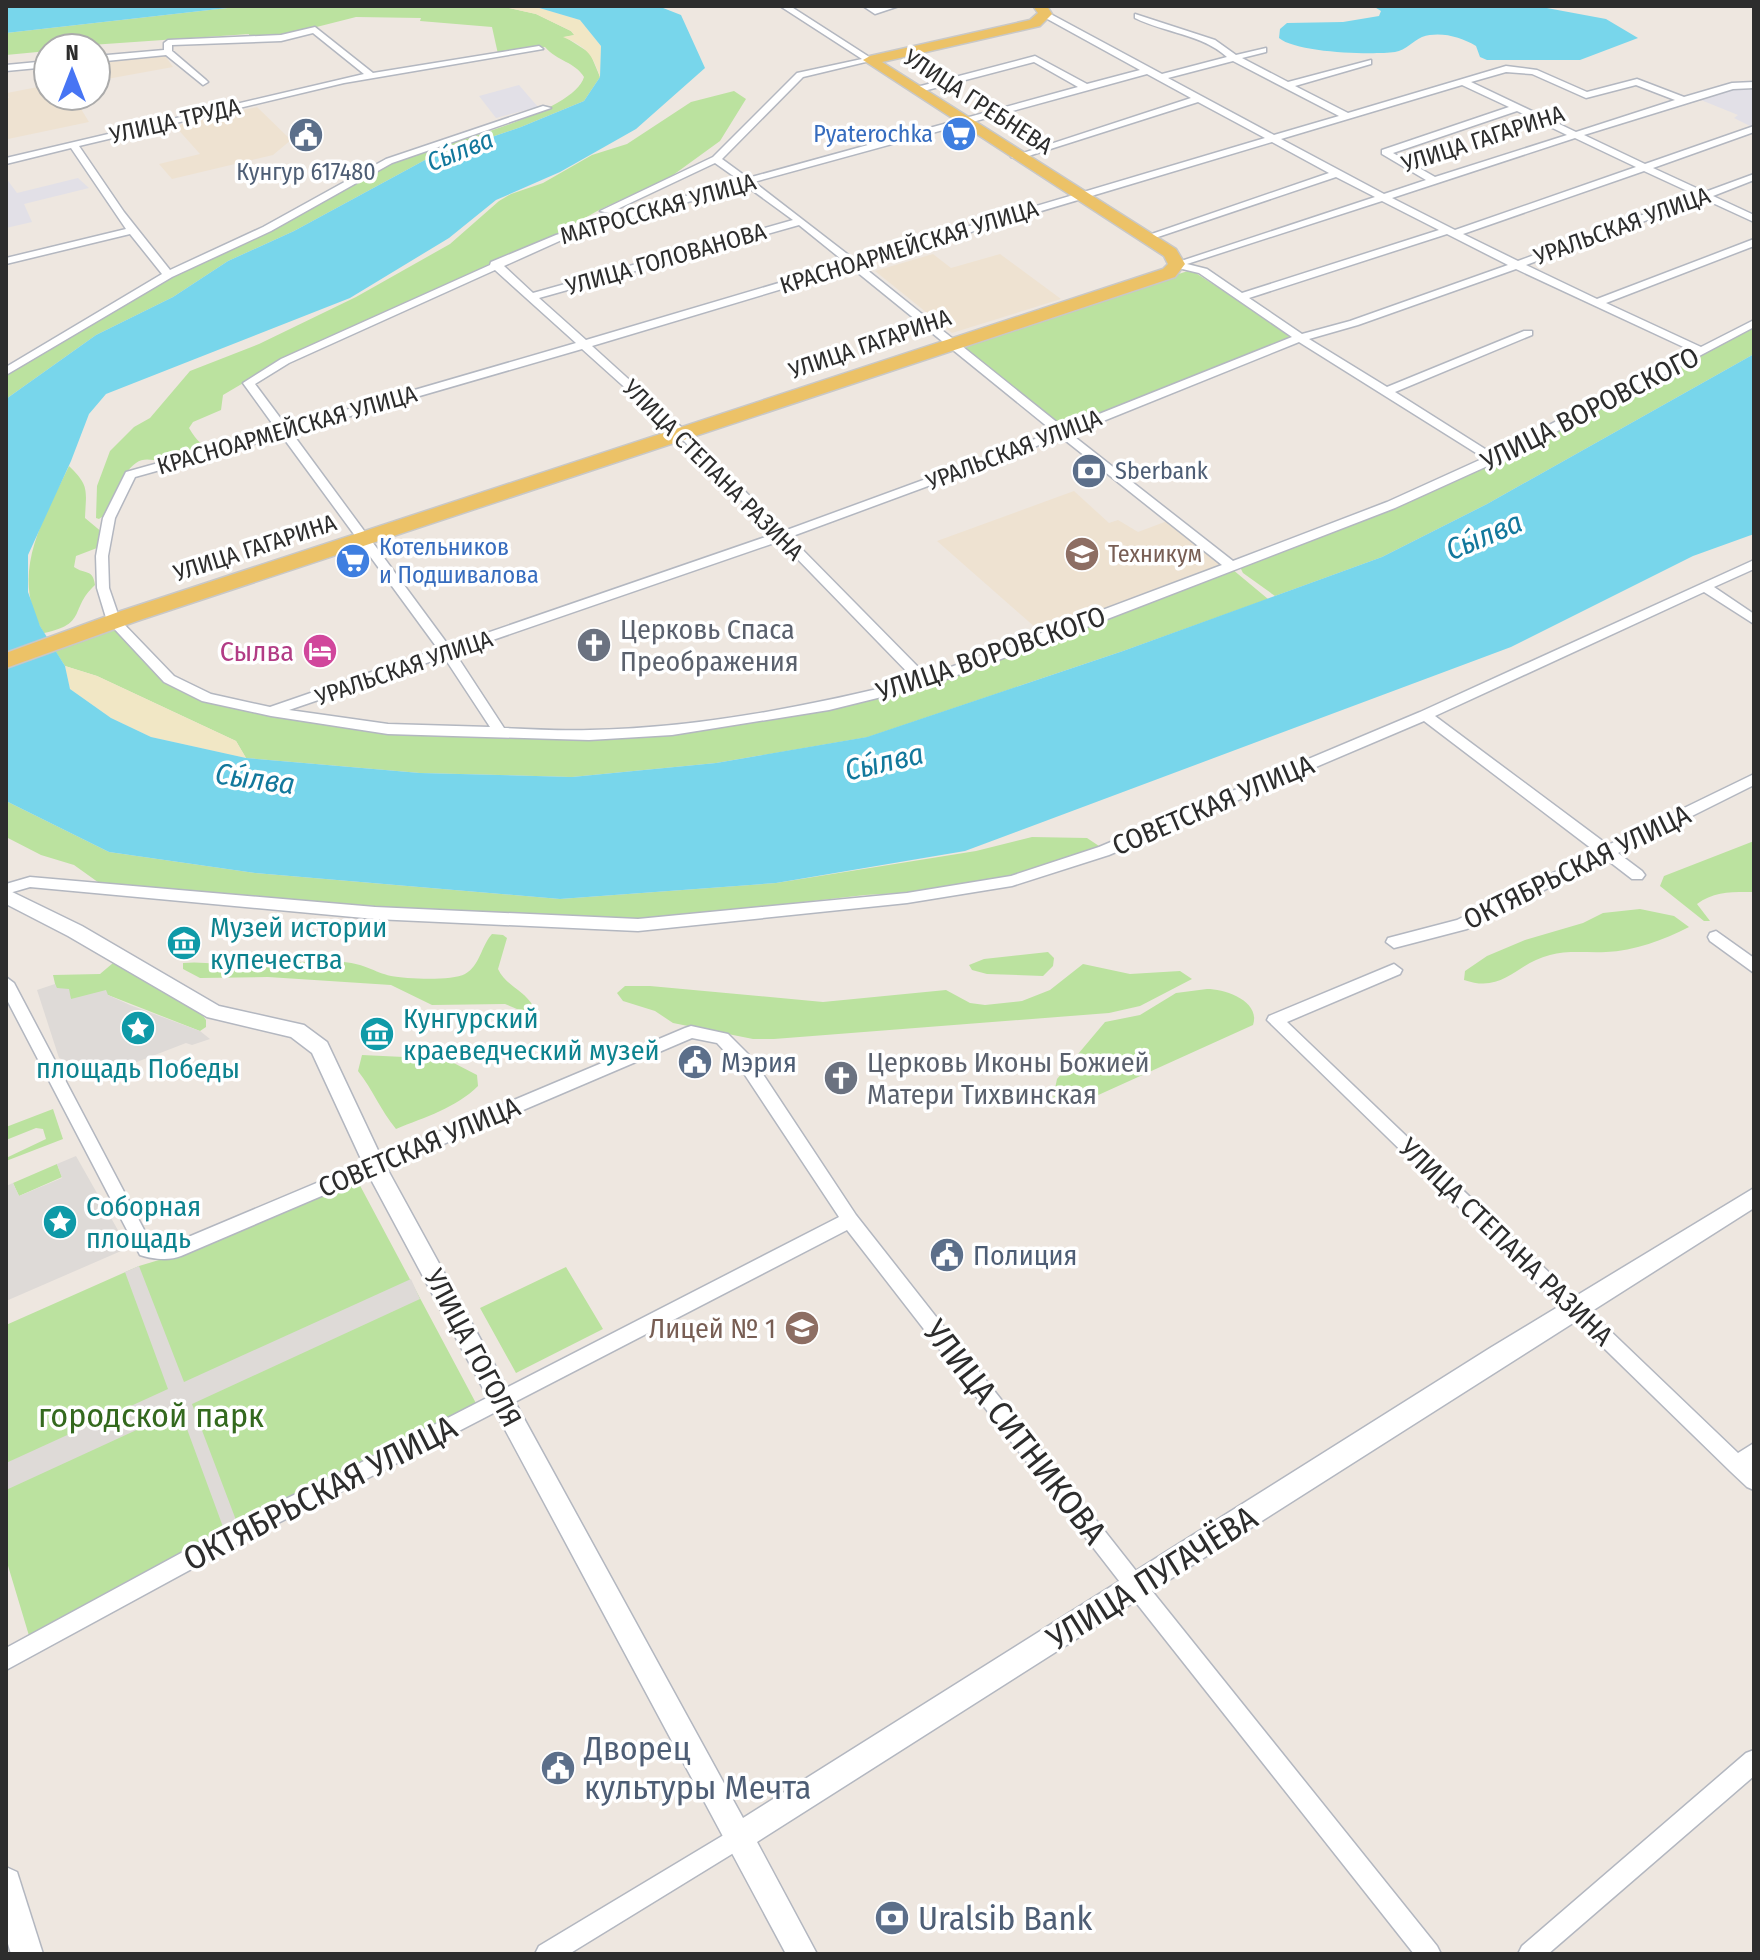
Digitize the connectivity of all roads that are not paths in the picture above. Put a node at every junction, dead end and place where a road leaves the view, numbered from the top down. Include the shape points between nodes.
1 (787, 6) edge
2 (867, 6) edge
3 (895, 6) edge
4 (1043, 10) edge
5 (1138, 16) dead end
6 (539, 49) dead end
7 (1263, 50) dead end
8 (168, 52) junction
9 (112, 57) edge
10 (1233, 57) junction
11 (870, 60) junction
12 (1368, 62) dead end
13 (32, 66) edge
14 (6, 68) edge
15 (1150, 70) junction
16 (800, 75) junction
17 (372, 76) junction
18 (783, 76) dead end
19 (1162, 77) junction
20 (203, 82) dead end
21 (1463, 82) junction
22 (1288, 85) junction
23 (1753, 85) edge
24 (1087, 88) junction
25 (916, 90) junction
26 (1200, 98) junction
27 (1684, 100) junction
28 (1519, 107) junction
29 (546, 108) dead end
30 (1344, 115) junction
31 (963, 122) junction
32 (1754, 129) edge
33 (1576, 135) junction
34 (1273, 138) junction
35 (73, 145) junction
36 (1016, 157) junction
37 (716, 159) junction
38 (6, 161) edge
39 (1640, 167) junction
40 (1337, 174) junction
41 (1754, 177) edge
42 (1436, 182) junction
43 (748, 183) junction
44 (1079, 196) junction
45 (1706, 196) junction
46 (1387, 198) junction
47 (605, 211) dead end
48 (1754, 219) edge
49 (801, 221) junction
50 (133, 230) junction
51 (1452, 231) junction
52 (1145, 238) junction
53 (1754, 242) edge
54 (6, 261) edge
55 (495, 264) junction
56 (853, 264) junction
57 (1177, 264) junction
58 (1517, 265) junction
59 (168, 275) junction
60 (1244, 296) junction
61 (531, 297) junction
62 (1598, 302) junction
63 (1754, 323) edge
64 (1528, 333) dead end
65 (1300, 338) junction
66 (950, 344) junction
67 (584, 345) junction
68 (1703, 352) junction
69 (6, 372) edge
70 (1388, 391) junction
71 (283, 431) junction
72 (1064, 432) junction
73 (684, 435) junction
74 (1493, 459) junction
75 (130, 475) joint
76 (781, 536) junction
77 (364, 539) junction
78 (1754, 564) edge
79 (1232, 567) junction
80 (1705, 587) junction
81 (1754, 620) edge
82 (114, 621) junction
83 (448, 653) junction
84 (6, 661) edge
85 (925, 682) junction
86 (271, 712) junction
87 (1425, 715) junction
88 (500, 732) junction
89 (1754, 779) edge
90 (1609, 853) junction
91 (1637, 875) dead end
92 (6, 889) edge
93 (6, 896) edge
94 (1716, 937) dead end
95 (1394, 942) dead end
96 (1754, 967) edge
97 (1394, 970) dead end
98 (6, 983) edge
99 (691, 1032) joint
100 (375, 1166) junction
101 (1754, 1197) edge
102 (850, 1220) junction
103 (1574, 1307) junction
104 (501, 1400) junction
105 (1754, 1452) edge
106 (1737, 1465) junction
107 (1754, 1481) edge
108 (1137, 1588) junction
109 (6, 1659) edge
110 (1754, 1761) edge
111 (737, 1838) junction
112 (6, 1883) edge
113 (27, 1954) edge
114 (547, 1954) edge
115 (802, 1954) edge
116 (1429, 1954) edge
117 (1530, 1954) edge

1 - 11 street, УЛИЦА ГРЕБНЕВА
2 - 3 street via 875,11
4 - 11 main road via 1035,23
4 - 15 street
5 - 10 street via 1157,28 1190,33
6 - 17 street
7 - 10 street
8 - 9 street
8 - 17 street via 168,43 281,38 315,30
8 - 20 street
10 - 19 street
10 - 22 street
11 - 16 street
11 - 25 main road, УЛИЦА ГРЕБНЕВА
12 - 22 street
13 - 14 street
15 - 19 street
15 - 24 street, МАТРОССКАЯ УЛИЦА
16 - 18 street
16 - 37 street
17 - 35 street, УЛИЦА ТРУДА
19 - 26 street
21 - 27 street, КРАСНОАРМЕЙСКАЯ УЛИЦА via 1518,69 1586,95 1637,82
21 - 28 street
21 - 30 street, КРАСНОАРМЕЙСКАЯ УЛИЦА
22 - 30 street
23 - 27 street, УЛИЦА ГАГАРИНА
24 - 25 street via 1035,59
24 - 31 street, МАТРОССКАЯ УЛИЦА
25 - 31 main road, УЛИЦА ГРЕБНЕВА
26 - 34 street
26 - 36 street
27 - 33 street, УЛИЦА ГАГАРИНА
28 - 33 street
28 - 42 street via 1385,152
29 - 59 street via 389,161 267,229
30 - 34 street, КРАСНОАРМЕЙСКАЯ УЛИЦА
31 - 36 main road, УЛИЦА ГРЕБНЕВА
31 - 43 street, МАТРОССКАЯ УЛИЦА
32 - 39 street
33 - 39 street
33 - 42 street, УЛИЦА ГАГАРИНА
34 - 40 street
34 - 44 street, КРАСНОАРМЕЙСКАЯ УЛИЦА
35 - 38 street, УЛИЦА ТРУДА
35 - 50 street
36 - 44 main road, УЛИЦА ГРЕБНЕВА
37 - 43 street, УЛИЦА ГОЛОВАНОВА
37 - 47 street
39 - 45 street
39 - 51 street
40 - 46 street
40 - 52 street
41 - 45 street, УРАЛЬСКАЯ УЛИЦА
42 - 46 street, УЛИЦА ГАГАРИНА
43 - 49 street, УЛИЦА ГОЛОВАНОВА
43 - 55 street, МАТРОССКАЯ УЛИЦА via 560,237
44 - 52 main road, УЛИЦА ГРЕБНЕВА
44 - 56 street, КРАСНОАРМЕЙСКАЯ УЛИЦА
45 - 48 street
45 - 58 street, УРАЛЬСКАЯ УЛИЦА
46 - 51 street
46 - 57 street, УЛИЦА ГАГАРИНА
49 - 56 street, УЛИЦА ГОЛОВАНОВА
49 - 61 street, УЛИЦА ГОЛОВАНОВА
50 - 54 street
50 - 59 street
51 - 58 street
51 - 60 street
52 - 57 main road, УЛИЦА ГРЕБНЕВА via 1170,253
53 - 62 street
55 - 61 street, УЛИЦА СТЕПАНА РАЗИНА
55 - 71 street, МАТРОССКАЯ УЛИЦА via 285,361 249,383
56 - 66 street, УЛИЦА ГОЛОВАНОВА
56 - 67 street, КРАСНОАРМЕЙСКАЯ УЛИЦА
57 - 60 street, УЛИЦА ГРЕБНЕВА via 1203,271
57 - 66 main road, УЛИЦА ГАГАРИНА via 1169,273
58 - 62 street
58 - 65 street, УРАЛЬСКАЯ УЛИЦА
59 - 69 street
60 - 65 street, УЛИЦА ГРЕБНЕВА
61 - 67 street, УЛИЦА СТЕПАНА РАЗИНА
62 - 68 street
63 - 68 street, УЛИЦА ВОРОВСКОГО
64 - 70 street
65 - 70 street, УЛИЦА ГРЕБНЕВА
65 - 72 street, УРАЛЬСКАЯ УЛИЦА
66 - 72 street, УЛИЦА ГОЛОВАНОВА
66 - 73 main road, УЛИЦА ГАГАРИНА
67 - 71 street, КРАСНОАРМЕЙСКАЯ УЛИЦА
67 - 73 street, УЛИЦА СТЕПАНА РАЗИНА
68 - 74 street, УЛИЦА ВОРОВСКОГО
70 - 74 street, УЛИЦА ГРЕБНЕВА
71 - 75 street, КРАСНОАРМЕЙСКАЯ УЛИЦА
71 - 77 street
72 - 76 street, УРАЛЬСКАЯ УЛИЦА
72 - 79 street, УЛИЦА ГОЛОВАНОВА
73 - 76 street, УЛИЦА СТЕПАНА РАЗИНА
73 - 77 main road, УЛИЦА ГАГАРИНА
74 - 79 street, УЛИЦА ВОРОВСКОГО
75 - 82 street, УЛИЦА ВОРОВСКОГО via 109,518 102,556 103,588
76 - 83 street, УРАЛЬСКАЯ УЛИЦА
76 - 85 street, УЛИЦА СТЕПАНА РАЗИНА
77 - 82 main road, УЛИЦА ГАГАРИНА
77 - 83 street
78 - 80 street, СОВЕТСКАЯ УЛИЦА
79 - 85 street, УЛИЦА ВОРОВСКОГО
80 - 81 street
80 - 87 street, СОВЕТСКАЯ УЛИЦА
82 - 84 main road, УЛИЦА ГАГАРИНА
82 - 86 street, УЛИЦА ВОРОВСКОГО via 169,679 207,698
83 - 86 street, УРАЛЬСКАЯ УЛИЦА
83 - 88 street
85 - 88 street, УЛИЦА ВОРОВСКОГО via 829,706 672,730 589,735
86 - 88 street, УЛИЦА ВОРОВСКОГО via 388,729
87 - 90 street
87 - 92 street, СОВЕТСКАЯ УЛИЦА via 1104,851 1012,881 907,898 638,925 375,913 30,882
89 - 90 street, ОКТЯБРЬСКАЯ УЛИЦА
90 - 91 street
90 - 95 street, ОКТЯБРЬСКАЯ УЛИЦА via 1461,925
93 - 100 street, УЛИЦА ГОГОЛЯ via 214,1012 297,1031 320,1048
94 - 96 street
97 - 103 street, УЛИЦА СТЕПАНА РАЗИНА via 1275,1020
98 - 100 street, СОВЕТСКАЯ УЛИЦА via 146,1250 175,1251
99 - 100 street, СОВЕТСКАЯ УЛИЦА
99 - 102 street, УЛИЦА СИТНИКОВА via 722,1038 747,1064
100 - 104 street, УЛИЦА ГОГОЛЯ
101 - 103 street, УЛИЦА ПУГАЧЁВА
102 - 104 street, ОКТЯБРЬСКАЯ УЛИЦА
102 - 108 street, УЛИЦА СИТНИКОВА
103 - 106 street, УЛИЦА СТЕПАНА РАЗИНА
103 - 108 street, УЛИЦА ПУГАЧЁВА
104 - 109 street, ОКТЯБРЬСКАЯ УЛИЦА via 249,1527
104 - 111 street, УЛИЦА ГОГОЛЯ
105 - 106 street
106 - 107 street, УЛИЦА СТЕПАНА РАЗИНА
108 - 111 street, УЛИЦА ПУГАЧЁВА
108 - 116 street, УЛИЦА СИТНИКОВА
110 - 117 street
111 - 114 street, УЛИЦА ПУГАЧЁВА
111 - 115 street, УЛИЦА ГОГОЛЯ
112 - 113 main road

